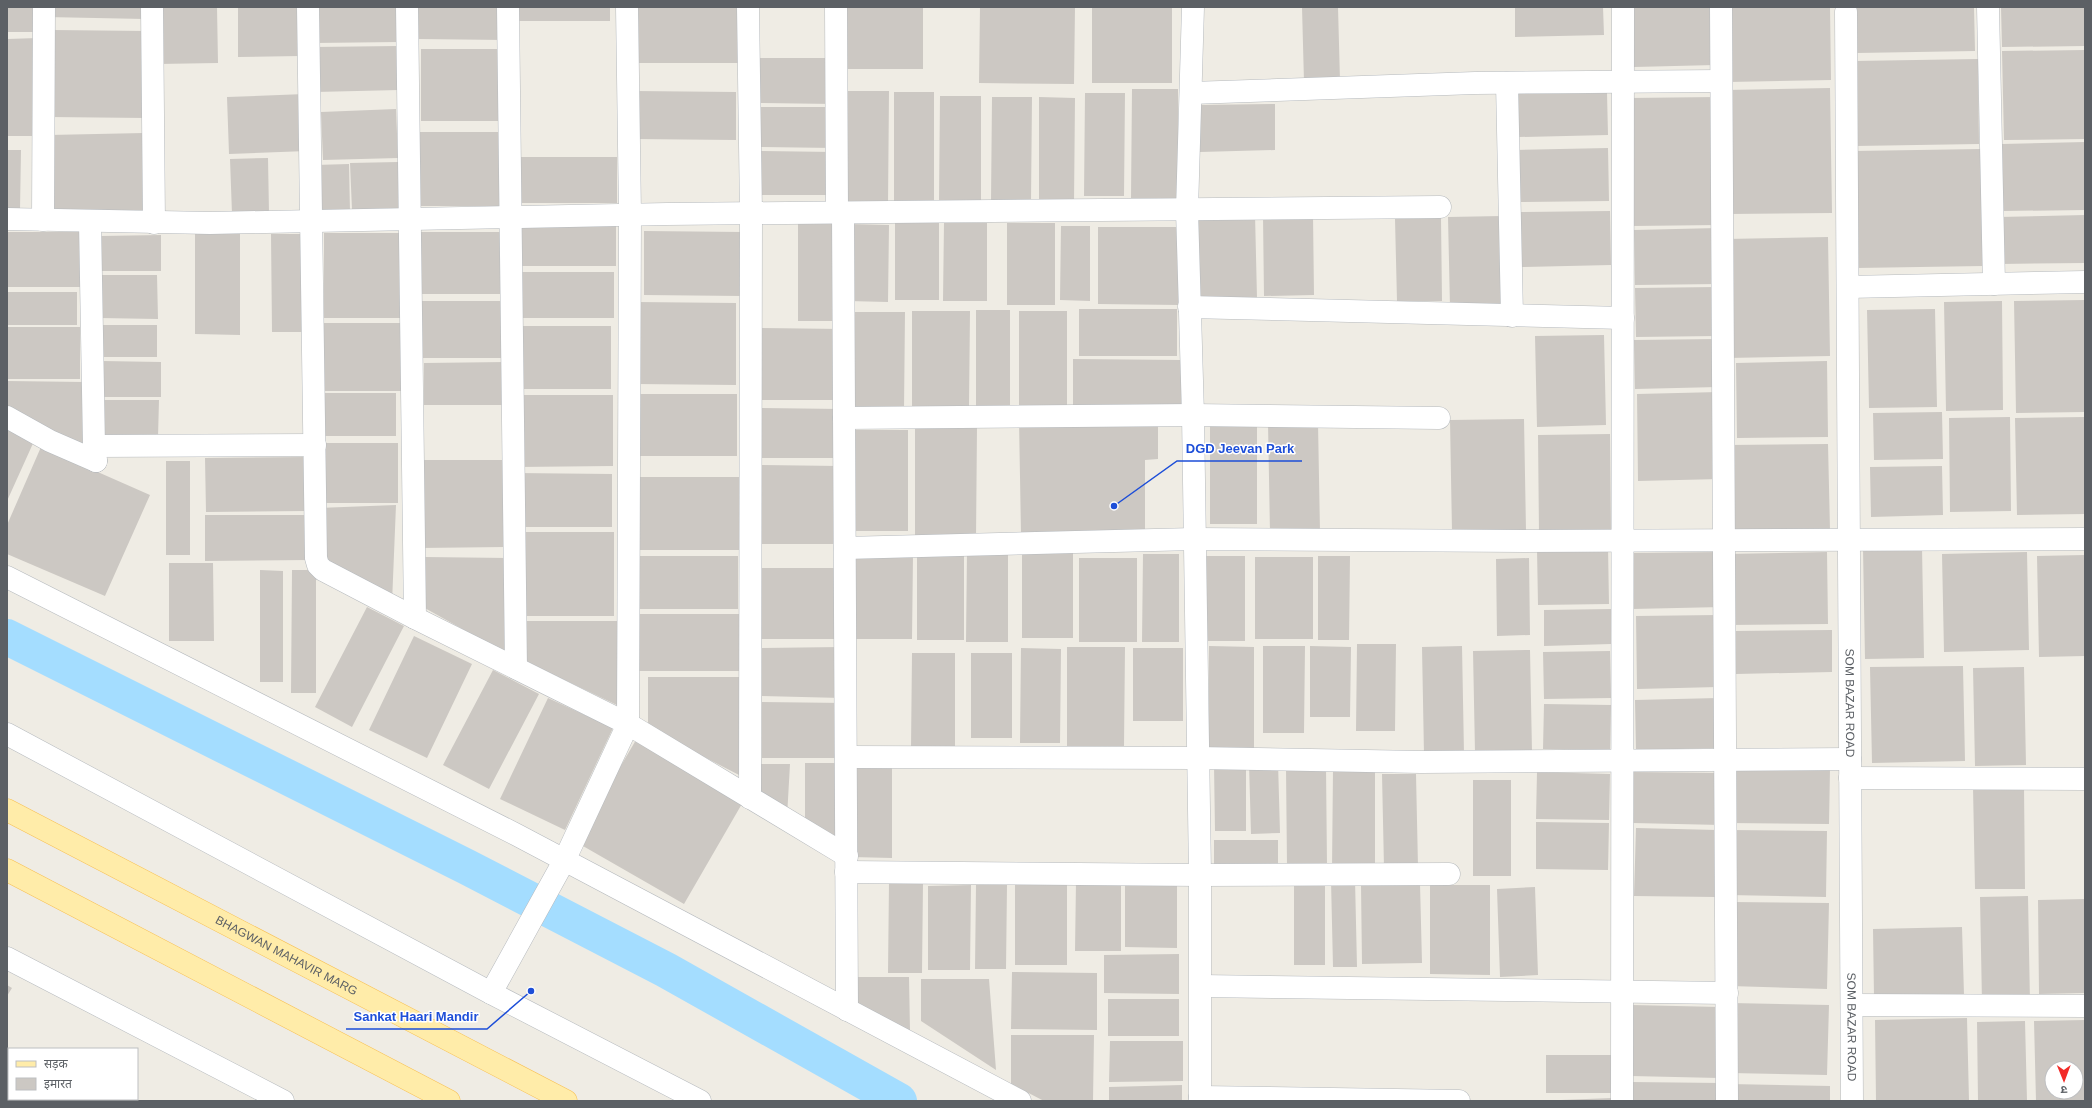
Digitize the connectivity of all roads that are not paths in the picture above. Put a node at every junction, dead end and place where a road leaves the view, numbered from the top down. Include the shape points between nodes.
1 (44, 7) edge
2 (152, 7) edge
3 (308, 7) edge
4 (407, 7) edge
5 (508, 7) edge
6 (627, 7) edge
7 (748, 7) edge
8 (836, 7) edge
9 (1193, 7) edge
10 (1623, 7) edge
11 (1721, 7) edge
12 (1988, 7) edge
13 (1846, 12) dead end
14 (1721, 81) junction
15 (1623, 82) junction
16 (1507, 83) junction
17 (1191, 93) junction
18 (1440, 207) dead end
19 (1187, 210) junction
20 (840, 212) junction
21 (751, 213) junction
22 (630, 215) junction
23 (511, 217) junction
24 (7, 219) edge
25 (409, 219) junction
26 (43, 220) junction
27 (90, 222) junction
28 (312, 222) junction
29 (154, 223) junction
30 (2085, 282) edge
31 (1994, 284) junction
32 (1848, 287) junction
33 (1189, 307) junction
34 (1512, 316) junction
35 (1623, 318) junction
36 (1193, 414) junction
37 (7, 417) edge
38 (844, 418) junction
39 (1439, 418) dead end
40 (314, 445) junction
41 (94, 446) junction
42 (1194, 539) junction
43 (2085, 539) edge
44 (1849, 540) junction
45 (1622, 541) junction
46 (1724, 541) junction
47 (845, 548) junction
48 (7, 577) edge
49 (415, 618) junction
50 (516, 668) junction
51 (628, 724) junction
52 (7, 734) edge
53 (846, 756) junction
54 (1198, 758) junction
55 (1726, 759) junction
56 (1622, 761) junction
57 (1850, 768) junction
58 (2085, 779) edge
59 (750, 798) junction
60 (7, 810) edge
61 (564, 861) junction
62 (846, 864) junction
63 (7, 870) edge
64 (1449, 874) dead end
65 (1200, 875) junction
66 (7, 958) edge
67 (1201, 986) junction
68 (1622, 991) junction
69 (491, 992) junction
70 (1727, 993) junction
71 (1852, 1005) junction
72 (2085, 1006) edge
73 (847, 1010) junction
74 (1200, 1099) edge
75 (282, 1101) edge
76 (449, 1101) edge
77 (566, 1101) edge
78 (700, 1101) edge
79 (1020, 1101) edge
80 (1459, 1101) edge
81 (1622, 1101) edge
82 (1727, 1101) edge
83 (1852, 1101) edge

1 - 26 street
2 - 29 street
3 - 28 street
4 - 25 street
5 - 23 street
6 - 22 street
7 - 21 street
8 - 20 street
9 - 17 street
10 - 15 street
11 - 14 street
12 - 31 street
13 - 32 street, SOM BAZAR ROAD
14 - 15 street
14 - 46 street
15 - 16 street
15 - 35 street
16 - 17 street
16 - 34 street
17 - 19 street
18 - 19 street
19 - 20 street
19 - 33 street
20 - 21 street
20 - 38 street
21 - 22 street
21 - 59 street
22 - 23 street
22 - 51 street
23 - 25 street
23 - 50 street
24 - 26 street
25 - 28 street
25 - 49 street
26 - 27 street
27 - 29 street
27 - 41 street
28 - 29 street
28 - 40 street
30 - 31 street
31 - 32 street
32 - 44 street, SOM BAZAR ROAD
33 - 34 street
33 - 36 street
34 - 35 street
35 - 45 street
36 - 38 street
36 - 39 street
36 - 42 street
37 - 41 street via 50,441 96,461
38 - 47 street
40 - 41 street
40 - 49 street via 318,565
42 - 45 street
42 - 47 street
42 - 54 street
43 - 44 street
44 - 46 street
44 - 57 street, SOM BAZAR ROAD
45 - 46 street
45 - 56 street
46 - 55 street
47 - 53 street
48 - 61 street via 510,831
49 - 50 street
50 - 51 street
51 - 59 street
51 - 61 street
52 - 69 street
53 - 54 street
53 - 62 street
54 - 56 street via 1421,762
54 - 65 street
55 - 56 street
55 - 57 street
55 - 70 street
56 - 68 street
57 - 58 street
57 - 71 street, SOM BAZAR ROAD
59 - 62 street
60 - 77 main road, BHAGWAN MAHAVIR MARG
61 - 69 street
61 - 73 street
62 - 65 street
62 - 73 street
63 - 76 main road
64 - 65 street
65 - 67 street
66 - 75 street
67 - 68 street
67 - 74 street
68 - 70 street
68 - 81 street
69 - 78 street
70 - 82 street
71 - 72 street
71 - 83 street, SOM BAZAR ROAD
73 - 79 street
74 - 80 street

